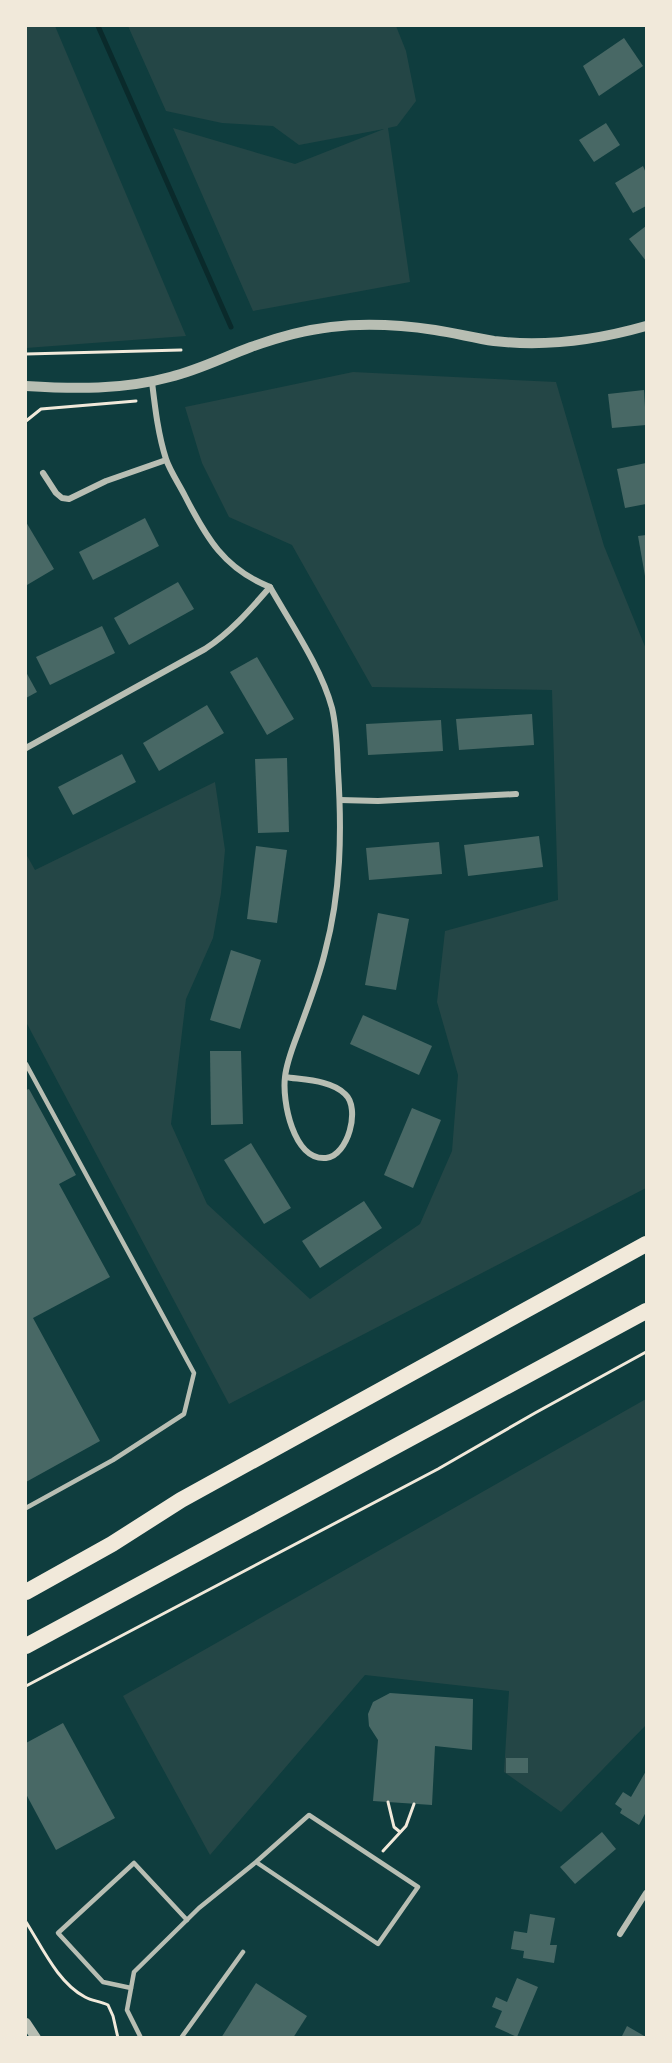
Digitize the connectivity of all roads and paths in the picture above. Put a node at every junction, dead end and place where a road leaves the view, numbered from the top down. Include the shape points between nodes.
1 (646, 326) edge
2 (181, 350) dead end
3 (26, 354) edge
4 (152, 382) junction
5 (26, 386) edge
6 (154, 398) junction
7 (26, 421) edge
8 (166, 460) junction
9 (43, 473) dead end
10 (270, 587) junction
11 (26, 748) edge
12 (516, 794) dead end
13 (340, 800) junction
14 (26, 1064) edge
15 (285, 1077) junction
16 (646, 1244) edge
17 (646, 1311) edge
18 (646, 1352) edge
19 (26, 1508) edge
20 (26, 1592) edge
21 (26, 1646) edge
22 (26, 1686) edge
23 (388, 1802) dead end
24 (414, 1804) dead end
25 (400, 1832) junction
26 (377, 1860) junction
27 (256, 1862) junction
28 (646, 1893) edge
29 (186, 1920) junction
30 (26, 1922) edge
31 (620, 1934) dead end
32 (243, 1952) dead end
33 (131, 1988) junction
34 (26, 2023) edge
35 (36, 2037) edge
36 (118, 2037) edge
37 (141, 2037) edge
38 (182, 2037) edge

1 - 4 street via 579,341 537,343 495,341 396,326 329,327 290,335
2 - 3 path
4 - 5 street via 96,388
4 - 6 street
6 - 7 path via 41,409
6 - 8 street
8 - 9 street via 106,480 69,499 56,493
8 - 10 street via 219,553 245,575
10 - 11 street via 242,620 205,649
10 - 13 street via 322,681 332,708
12 - 13 street
13 - 15 street via 335,912 318,980
14 - 19 lane via 195,1373 184,1414 113,1460
15 - 15 street via 285,1104 303,1148 315,1156 326,1158 334,1154 348,1135 352,1103 333,1086
16 - 20 highway via 181,1500
17 - 21 highway
18 - 22 path via 427,1474
23 - 25 path via 394,1827
24 - 25 path
25 - 26 path
26 - 27 lane via 309,1815
26 - 27 lane via 418,1887 378,1944
27 - 29 lane
28 - 31 street
29 - 33 lane via 135,1972
29 - 33 lane via 134,1863 58,1934 103,1982
30 - 36 path via 61,1976 86,1998 108,2005
32 - 38 lane
33 - 37 lane via 127,2010
34 - 35 street

